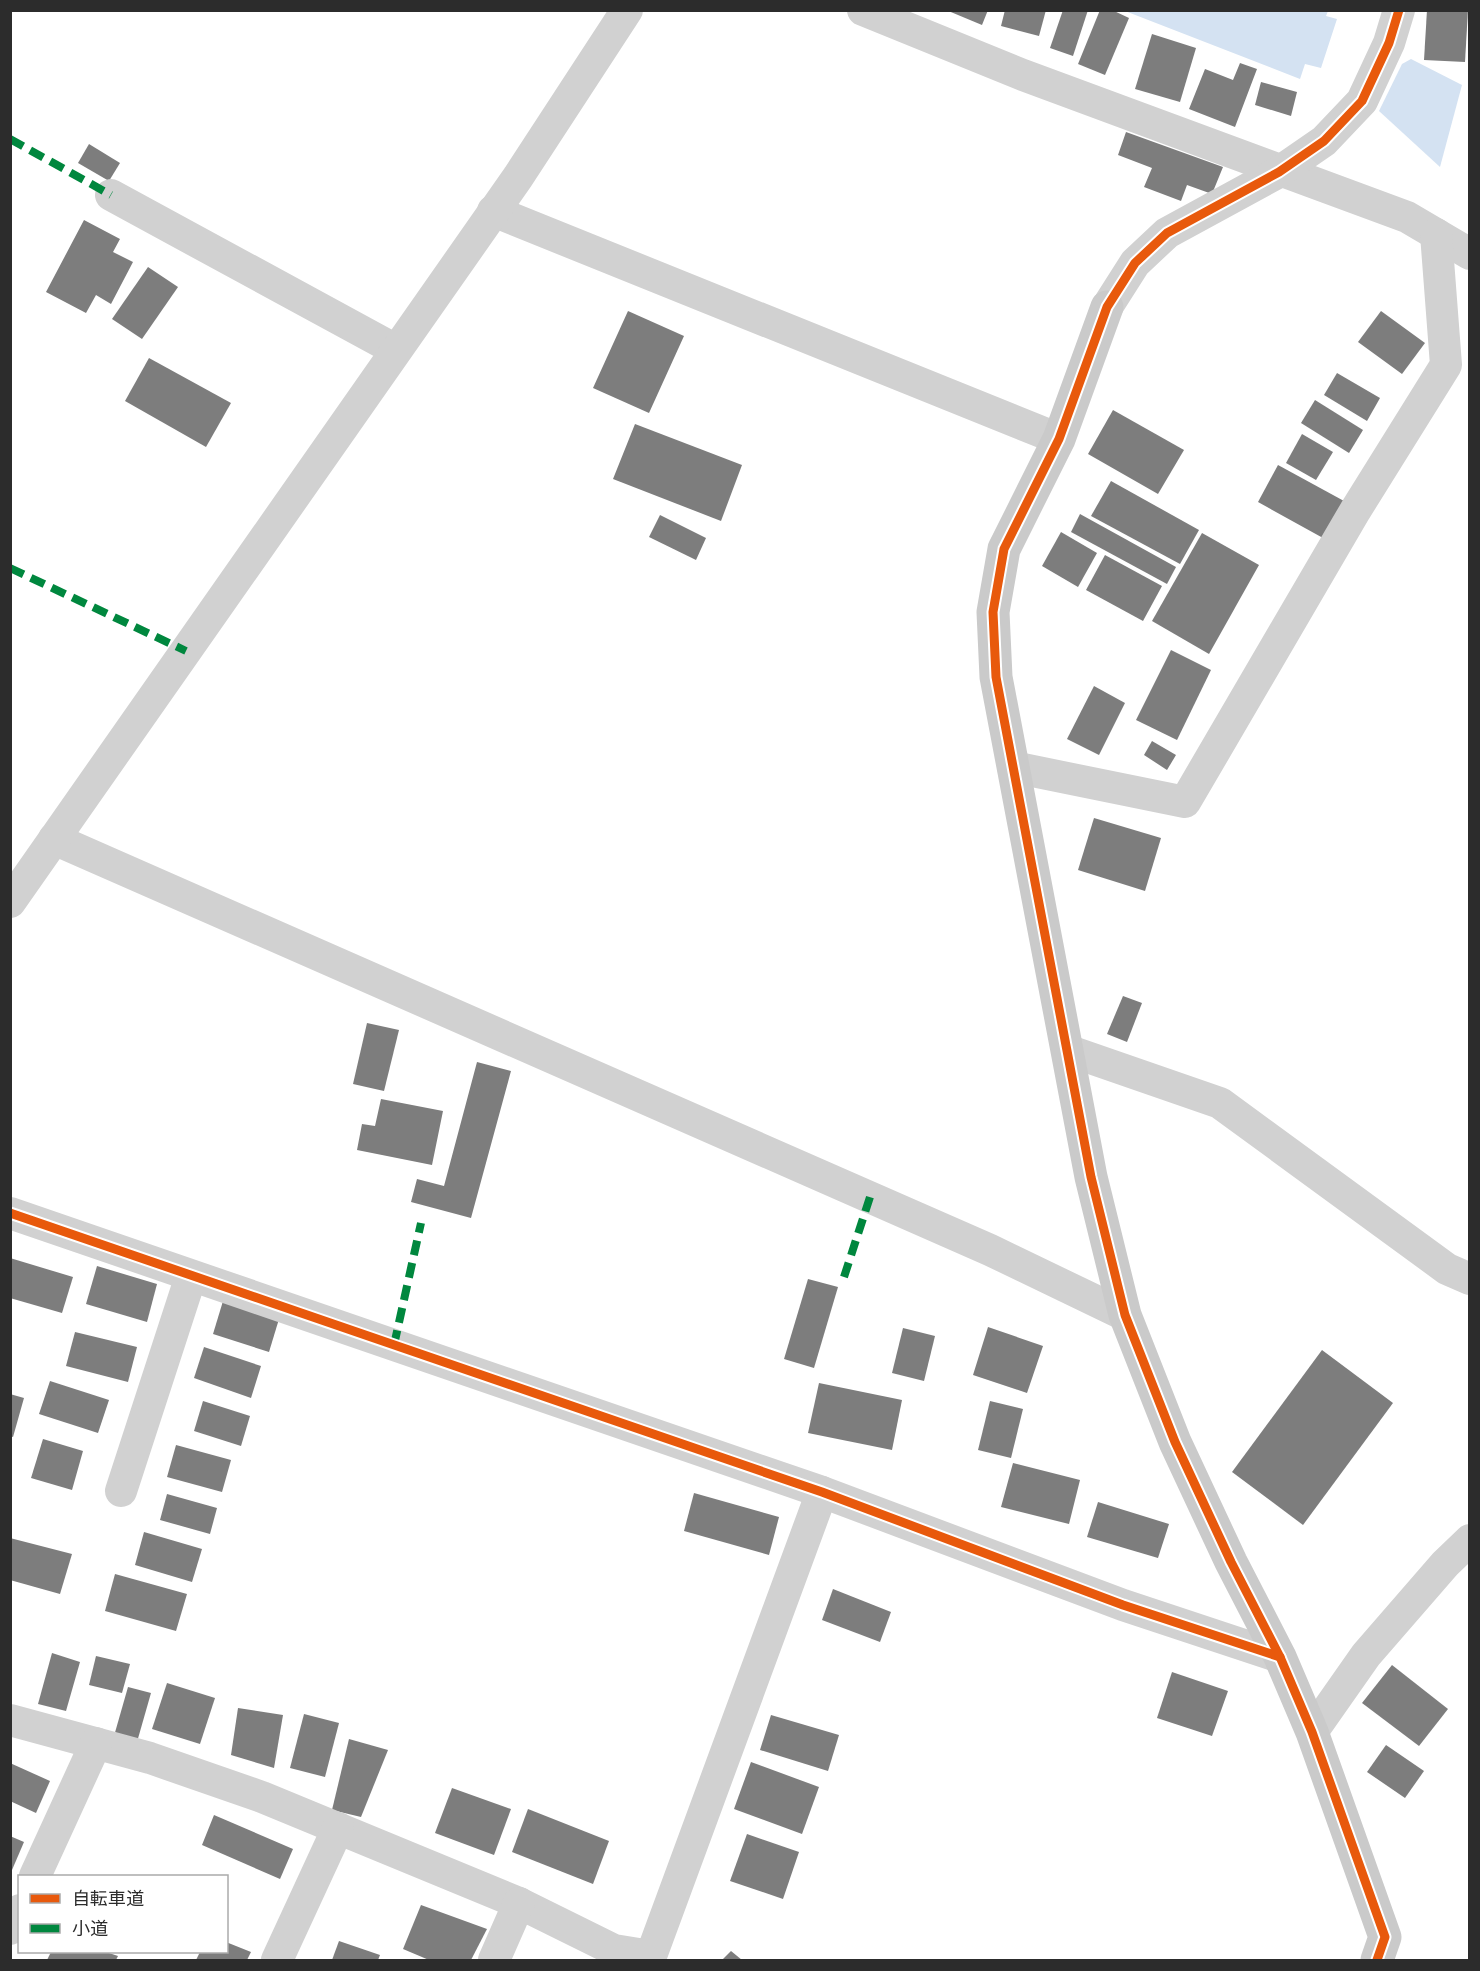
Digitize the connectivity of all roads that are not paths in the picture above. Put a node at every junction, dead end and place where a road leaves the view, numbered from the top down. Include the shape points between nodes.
1 (627, 10) edge
2 (863, 10) edge
3 (1399, 10) edge
4 (1279, 172) junction
5 (111, 195) dead end
6 (494, 211) junction
7 (1436, 234) junction
8 (1470, 254) edge
9 (1107, 307) joint
10 (396, 350) junction
11 (1059, 439) junction
12 (1013, 767) junction
13 (54, 839) junction
14 (10, 902) edge
15 (1067, 1050) junction
16 (10, 1213) edge
17 (191, 1276) junction
18 (1470, 1279) edge
19 (1125, 1315) junction
20 (121, 1491) dead end
21 (822, 1492) junction
22 (1470, 1540) edge
23 (1280, 1657) junction
24 (10, 1720) edge
25 (1312, 1732) junction
26 (96, 1743) junction
27 (338, 1828) junction
28 (35, 1875) edge
29 (519, 1903) junction
30 (18, 1914) edge
31 (10, 1929) edge
32 (638, 1957) edge
33 (277, 1960) edge
34 (494, 1960) edge
35 (1377, 1960) edge

1 - 6 street
2 - 4 street
3 - 4 street via 1389,43 1362,100 1324,141
4 - 7 street via 1407,218
4 - 9 street via 1167,232 1135,263
5 - 10 street
6 - 10 street
6 - 11 street
7 - 8 street
7 - 12 street via 1446,366 1354,511 1185,802
9 - 11 street
10 - 13 street
11 - 12 street via 1004,549 993,612 996,677
12 - 15 street
13 - 14 street
13 - 19 street via 990,1250
15 - 18 street via 1220,1103 1447,1269
15 - 19 street via 1091,1177
16 - 17 street
17 - 20 street
17 - 21 street
19 - 23 street via 1175,1442
21 - 23 street via 1123,1605
21 - 32 street via 651,1956
22 - 25 street via 1366,1656
23 - 25 street
24 - 26 street
25 - 35 street via 1385,1937
26 - 27 street via 262,1797
26 - 28 street
27 - 29 street
27 - 33 street
29 - 32 street via 614,1950
29 - 34 street
30 - 31 street

